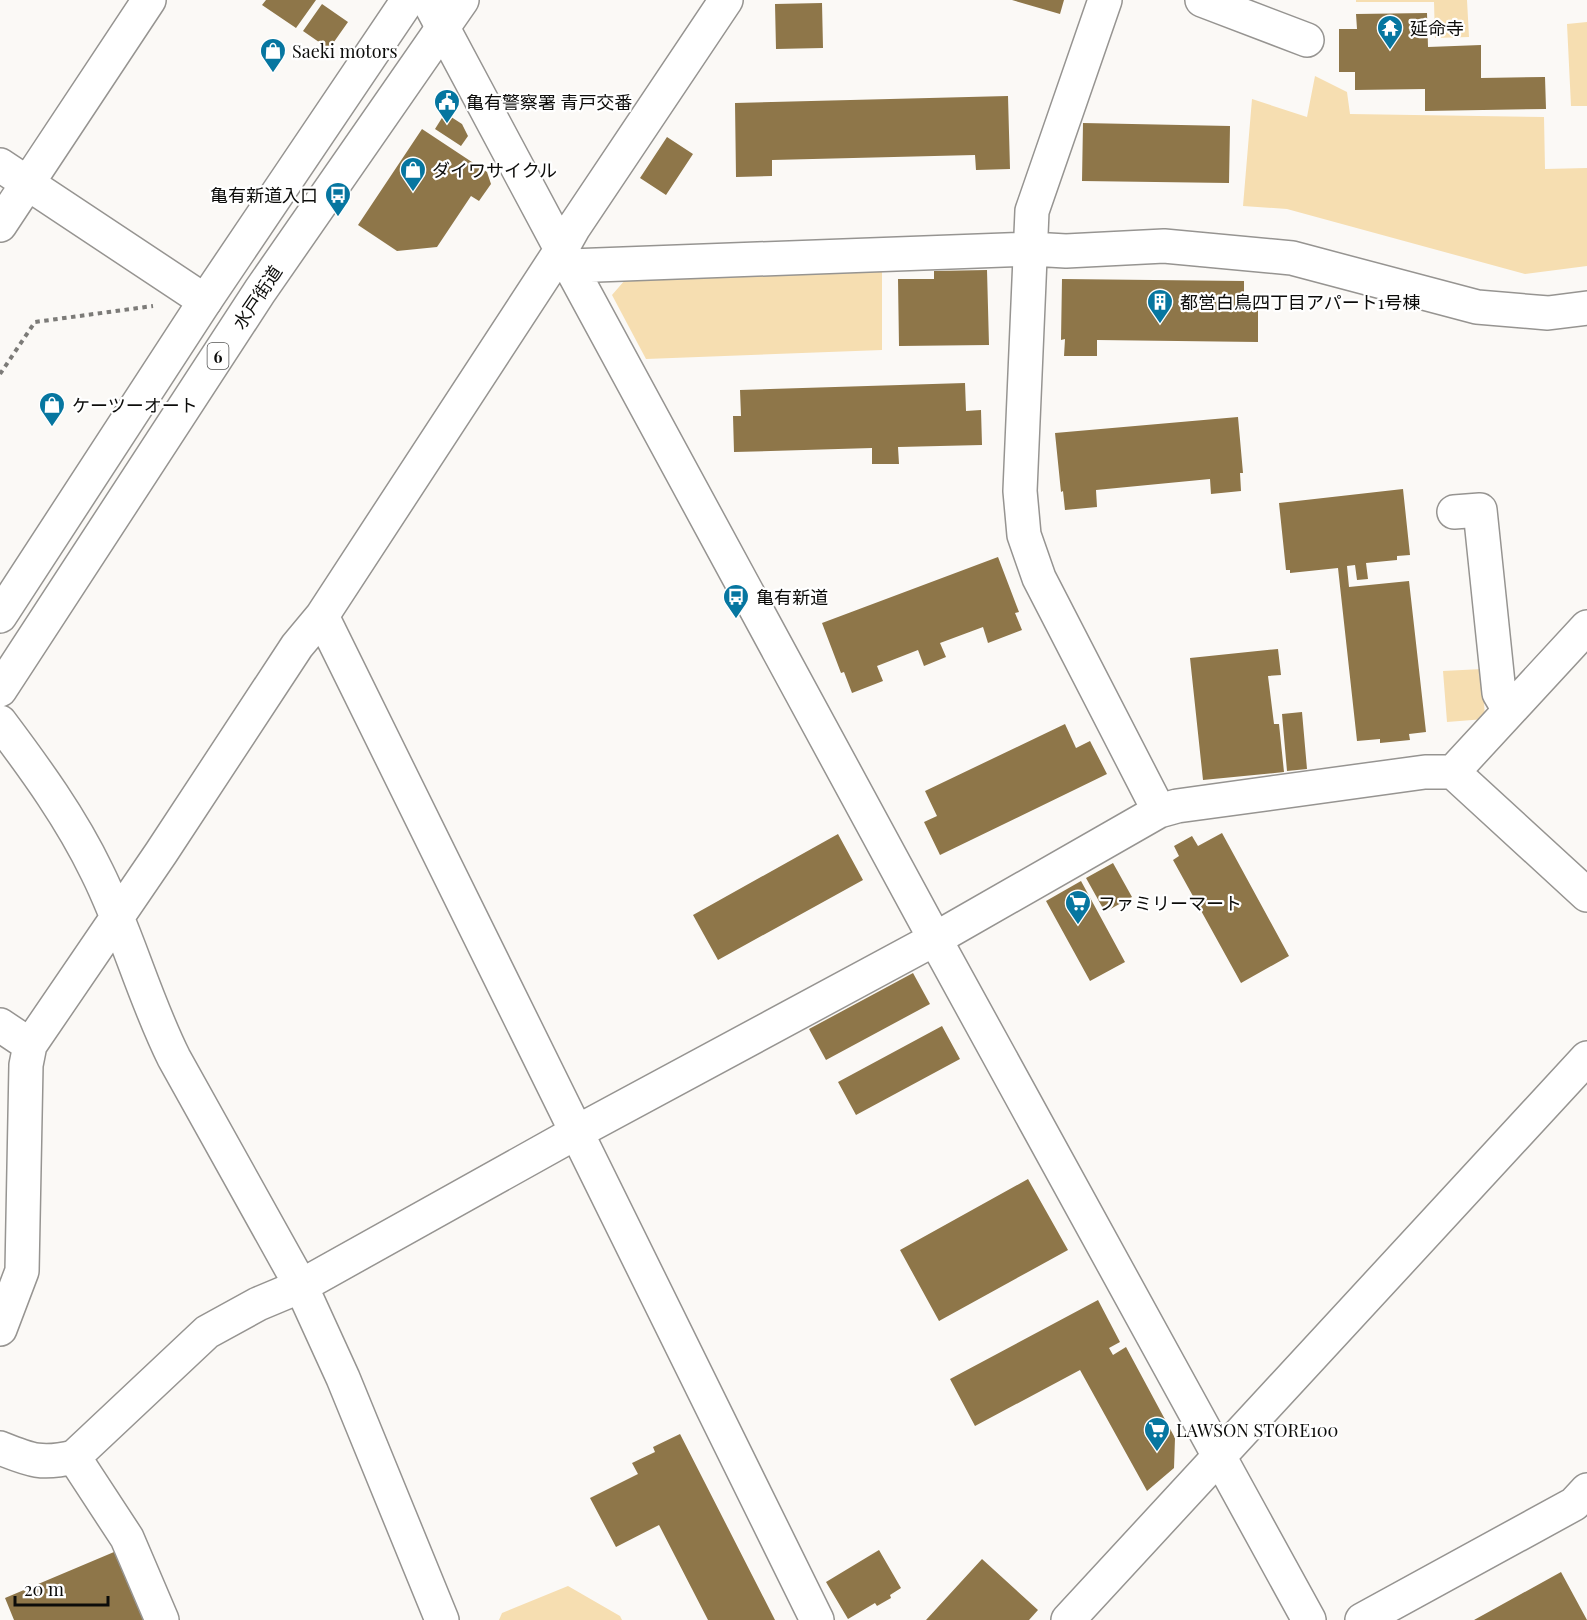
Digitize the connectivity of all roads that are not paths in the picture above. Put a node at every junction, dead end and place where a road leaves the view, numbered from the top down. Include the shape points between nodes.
1 (149, 0) edge
2 (408, 0) edge
3 (462, 0) edge
4 (726, 0) edge
5 (1105, 0) edge
6 (1202, 0) edge
7 (436, 14) edge
8 (1307, 40) dead end
9 (0, 165) edge
10 (27, 184) junction
11 (0, 225) edge
12 (1031, 249) junction
13 (566, 258) junction
14 (205, 301) junction
15 (1587, 308) edge
16 (1454, 512) dead end
17 (0, 616) edge
18 (322, 616) junction
19 (1587, 627) edge
20 (0, 690) edge
21 (1509, 710) junction
22 (0, 723) edge
23 (1453, 772) junction
24 (1159, 811) junction
25 (1587, 895) edge
26 (117, 916) junction
27 (935, 939) junction
28 (0, 1025) edge
29 (30, 1045) junction
30 (1587, 1058) edge
31 (577, 1132) junction
32 (301, 1286) junction
33 (0, 1329) edge
34 (0, 1448) edge
35 (1219, 1456) junction
36 (74, 1457) junction
37 (1584, 1506) edge
38 (162, 1620) edge
39 (442, 1620) edge
40 (817, 1620) edge
41 (1068, 1620) edge
42 (1309, 1620) edge
43 (1362, 1620) edge

1 - 10 main road
2 - 14 main road, 6
3 - 7 main road, 水戸街道 / 6
4 - 13 main road via 574,227
5 - 12 main road via 1032,211
6 - 8 main road
7 - 13 main road
7 - 20 main road, 水戸街道 / 6
9 - 10 main road
10 - 11 main road
10 - 14 main road
12 - 13 main road
12 - 15 main road via 1164,246 1292,258 1477,307 1548,313
12 - 24 main road via 1020,491 1024,535 1039,578
13 - 18 main road
13 - 27 main road
14 - 17 main road, 6
16 - 21 main road via 1480,510 1498,693
18 - 26 main road via 297,646
18 - 31 main road
19 - 21 main road
21 - 23 main road
22 - 26 main road via 65,813
23 - 24 main road via 1425,772
23 - 25 main road
24 - 27 main road
26 - 29 main road
26 - 32 main road via 159,1028
27 - 31 main road
27 - 35 main road
28 - 29 main road
29 - 33 main road via 26,1065 22,1271
30 - 35 main road
31 - 32 main road
31 - 40 main road
32 - 36 main road via 207,1332
32 - 39 main road
34 - 36 main road via 32,1461 56,1462
35 - 41 main road
35 - 42 main road
36 - 38 main road via 127,1538
37 - 43 main road

